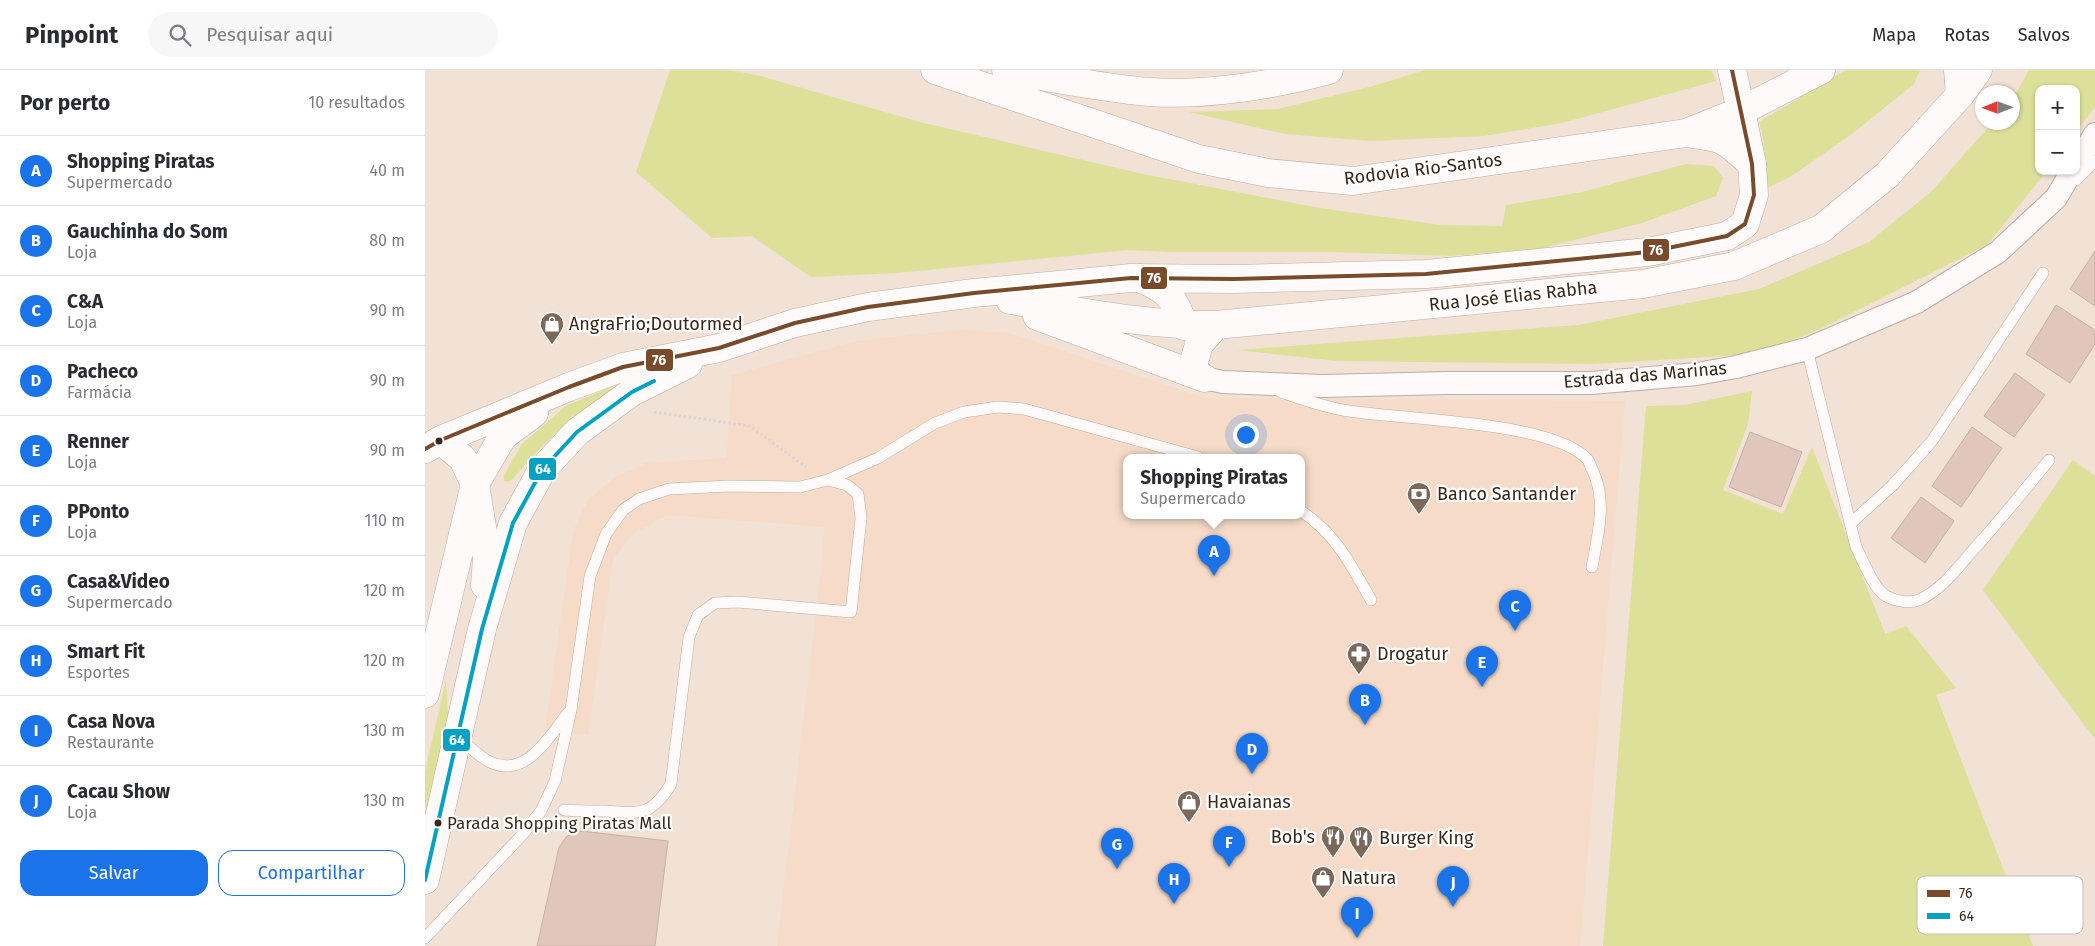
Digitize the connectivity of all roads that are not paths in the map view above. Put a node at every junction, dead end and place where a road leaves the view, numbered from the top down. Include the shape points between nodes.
1 (935, 70) edge
2 (1006, 70) edge
3 (1329, 70) edge
4 (1731, 70) edge
5 (1821, 70) edge
6 (1978, 70) edge
7 (1959, 83) edge
8 (1741, 111) junction
9 (1685, 133) junction
10 (2095, 134) edge
11 (2080, 158) edge
12 (2095, 162) edge
13 (1752, 164) junction
14 (2070, 175) edge
15 (2056, 198) junction
16 (2043, 273) dead end
17 (1140, 278) junction
18 (974, 294) junction
19 (1216, 325) junction
20 (1184, 326) junction
21 (719, 348) junction
22 (1807, 349) junction
23 (1199, 370) junction
24 (1258, 384) junction
25 (569, 387) junction
26 (433, 444) edge
27 (1188, 454) edge
28 (2049, 460) dead end
29 (827, 480) junction
30 (475, 484) junction
31 (1305, 513) edge
32 (1851, 524) junction
33 (1593, 567) dead end
34 (1371, 600) dead end
35 (482, 629) junction
36 (425, 694) edge
37 (571, 710) junction
38 (458, 737) junction
39 (564, 810) dead end
40 (425, 880) edge
41 (425, 938) edge

1 - 9 main road, Rodovia Rio-Santos via 1199,158 1269,173 1353,181
2 - 3 main road via 1150,92 1221,91
4 - 8 main road, Rua José Elias Rabha
5 - 8 main road, Rodovia Rio-Santos
6 - 7 main road, Rua José Elias Rabha
7 - 19 main road, Rua José Elias Rabha via 1887,175 1821,229 1734,266 1643,284
8 - 9 main road, Rodovia Rio-Santos
8 - 13 main road, Rua José Elias Rabha
9 - 13 main road via 1709,135 1729,143
10 - 11 street
12 - 15 lane
13 - 17 main road, Rua José Elias Rabha via 1754,195 1745,224 1727,236 1647,252 1426,274
14 - 15 street, Estrada das Marinas
15 - 22 street, Estrada das Marinas via 1998,252 1917,302
16 - 32 lane via 1932,441 1893,485
17 - 18 main road, Rua José Elias Rabha
17 - 20 main road via 1162,287 1177,307
18 - 20 main road, Rua José Elias Rabha
18 - 21 main road, Rua José Elias Rabha via 867,307 795,323
18 - 23 main road
19 - 20 main road, Rua José Elias Rabha
19 - 23 main road via 1199,344
20 - 23 street
21 - 25 main road, Rua José Elias Rabha via 623,367
21 - 35 main road via 633,392 577,432 542,470 513,523
22 - 24 street, Estrada das Marinas via 1697,374 1591,382
22 - 32 lane
23 - 24 street, Estrada das Marinas via 1223,382
24 - 33 lane via 1342,410 1478,426 1543,436 1565,444 1588,460 1600,485 1601,513
25 - 26 main road, Rua José Elias Rabha
25 - 30 main road via 503,436
26 - 30 main road via 463,459
27 - 29 lane via 1024,409 998,407 964,412 935,423 878,458
28 - 32 lane via 1941,586 1917,601 1901,602 1878,588 1856,547
29 - 37 lane via 799,487 669,489 639,499 623,510 606,534 591,576
29 - 39 lane via 847,485 858,494 861,518 851,612 738,602 715,603 709,607 698,615 689,637 671,784 663,798 649,809 634,814
30 - 35 main road via 487,558
30 - 36 main road
31 - 34 lane via 1342,549
35 - 38 main road
37 - 38 lane via 542,746 518,765 489,762
37 - 41 lane via 555,781 541,811
38 - 40 main road

